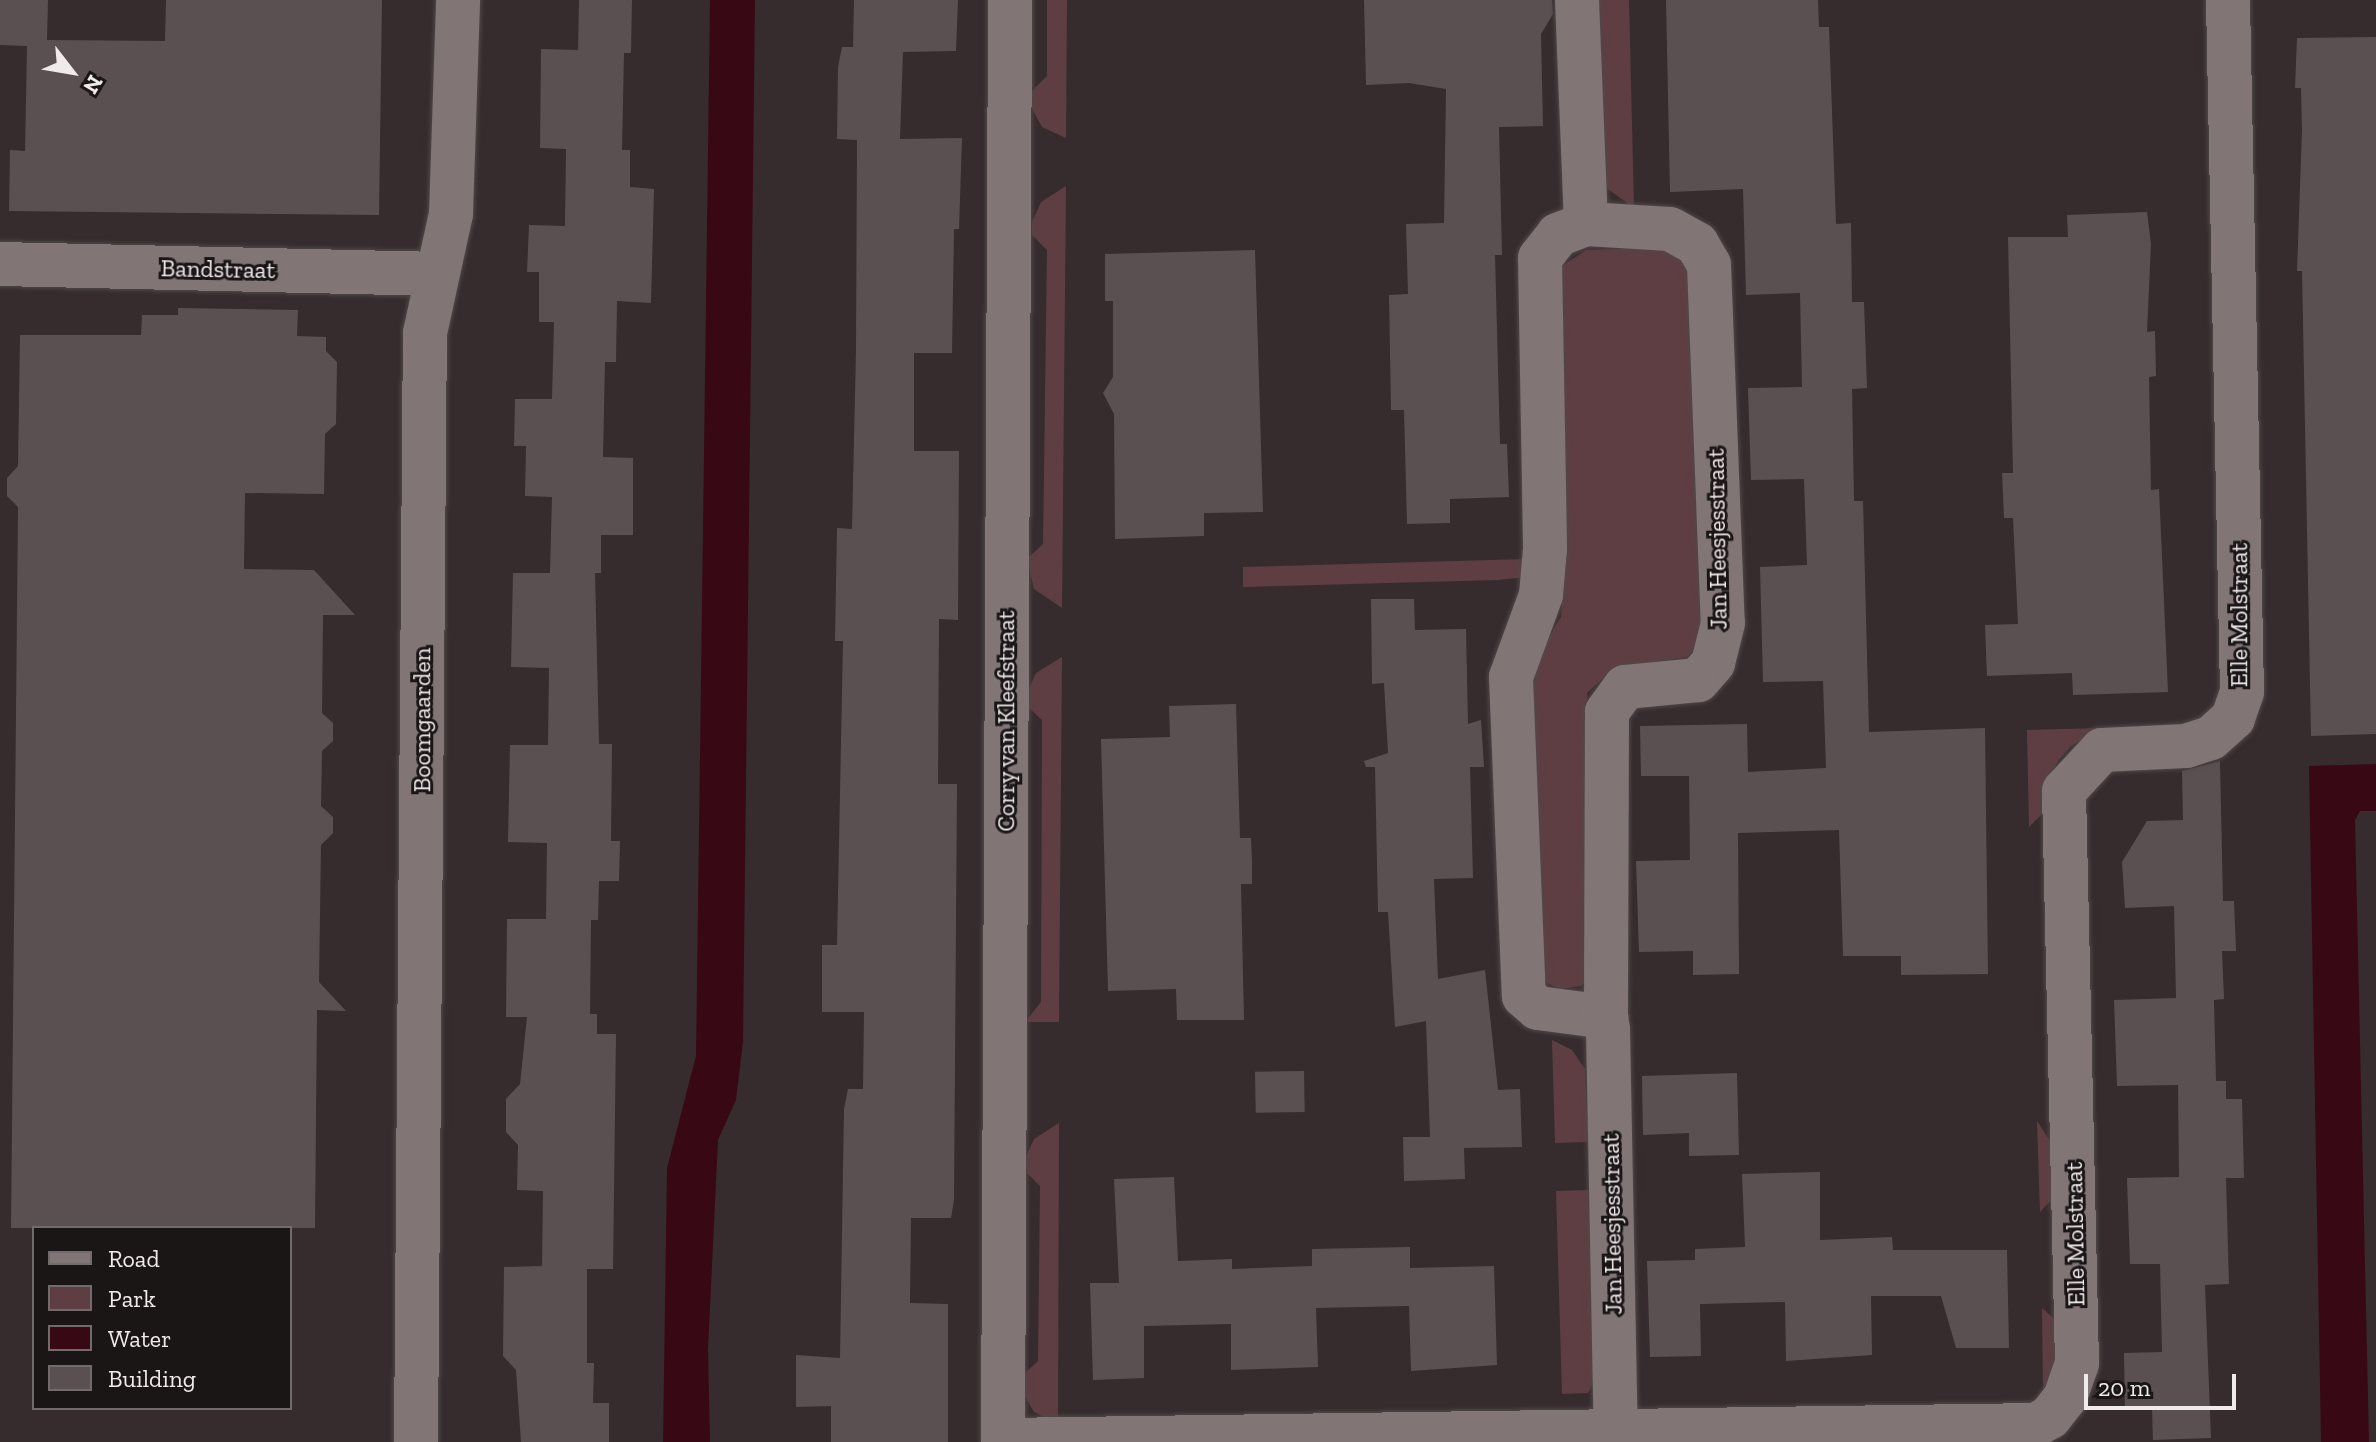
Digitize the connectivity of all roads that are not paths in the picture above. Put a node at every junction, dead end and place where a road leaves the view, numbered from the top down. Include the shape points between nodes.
1 (458, 0) edge
2 (1010, 0) edge
3 (1577, 0) edge
4 (2228, 0) edge
5 (1586, 224) junction
6 (0, 264) edge
7 (437, 274) junction
8 (1606, 1017) junction
9 (1616, 1432) junction
10 (1003, 1441) edge
11 (416, 1442) edge

1 - 7 street, Boomgaarden via 451,214
2 - 10 street, Corry van Kleefstraat
3 - 5 street
4 - 9 street, Elle Molstraat via 2242,692 2233,718 2211,738 2186,746 2102,750 2064,791 2077,1364 2065,1398 2036,1425
5 - 8 street via 1558,235 1540,258 1545,549 1541,595 1511,677 1524,996 1538,1008
5 - 8 street, Jan Heesjesstraat via 1670,229 1697,244 1709,265 1723,623 1713,663 1698,680 1625,687 1607,712
6 - 7 street, Bandstraat
7 - 11 street, Boomgaarden via 425,333
8 - 9 street, Jan Heesjesstraat
9 - 10 street

